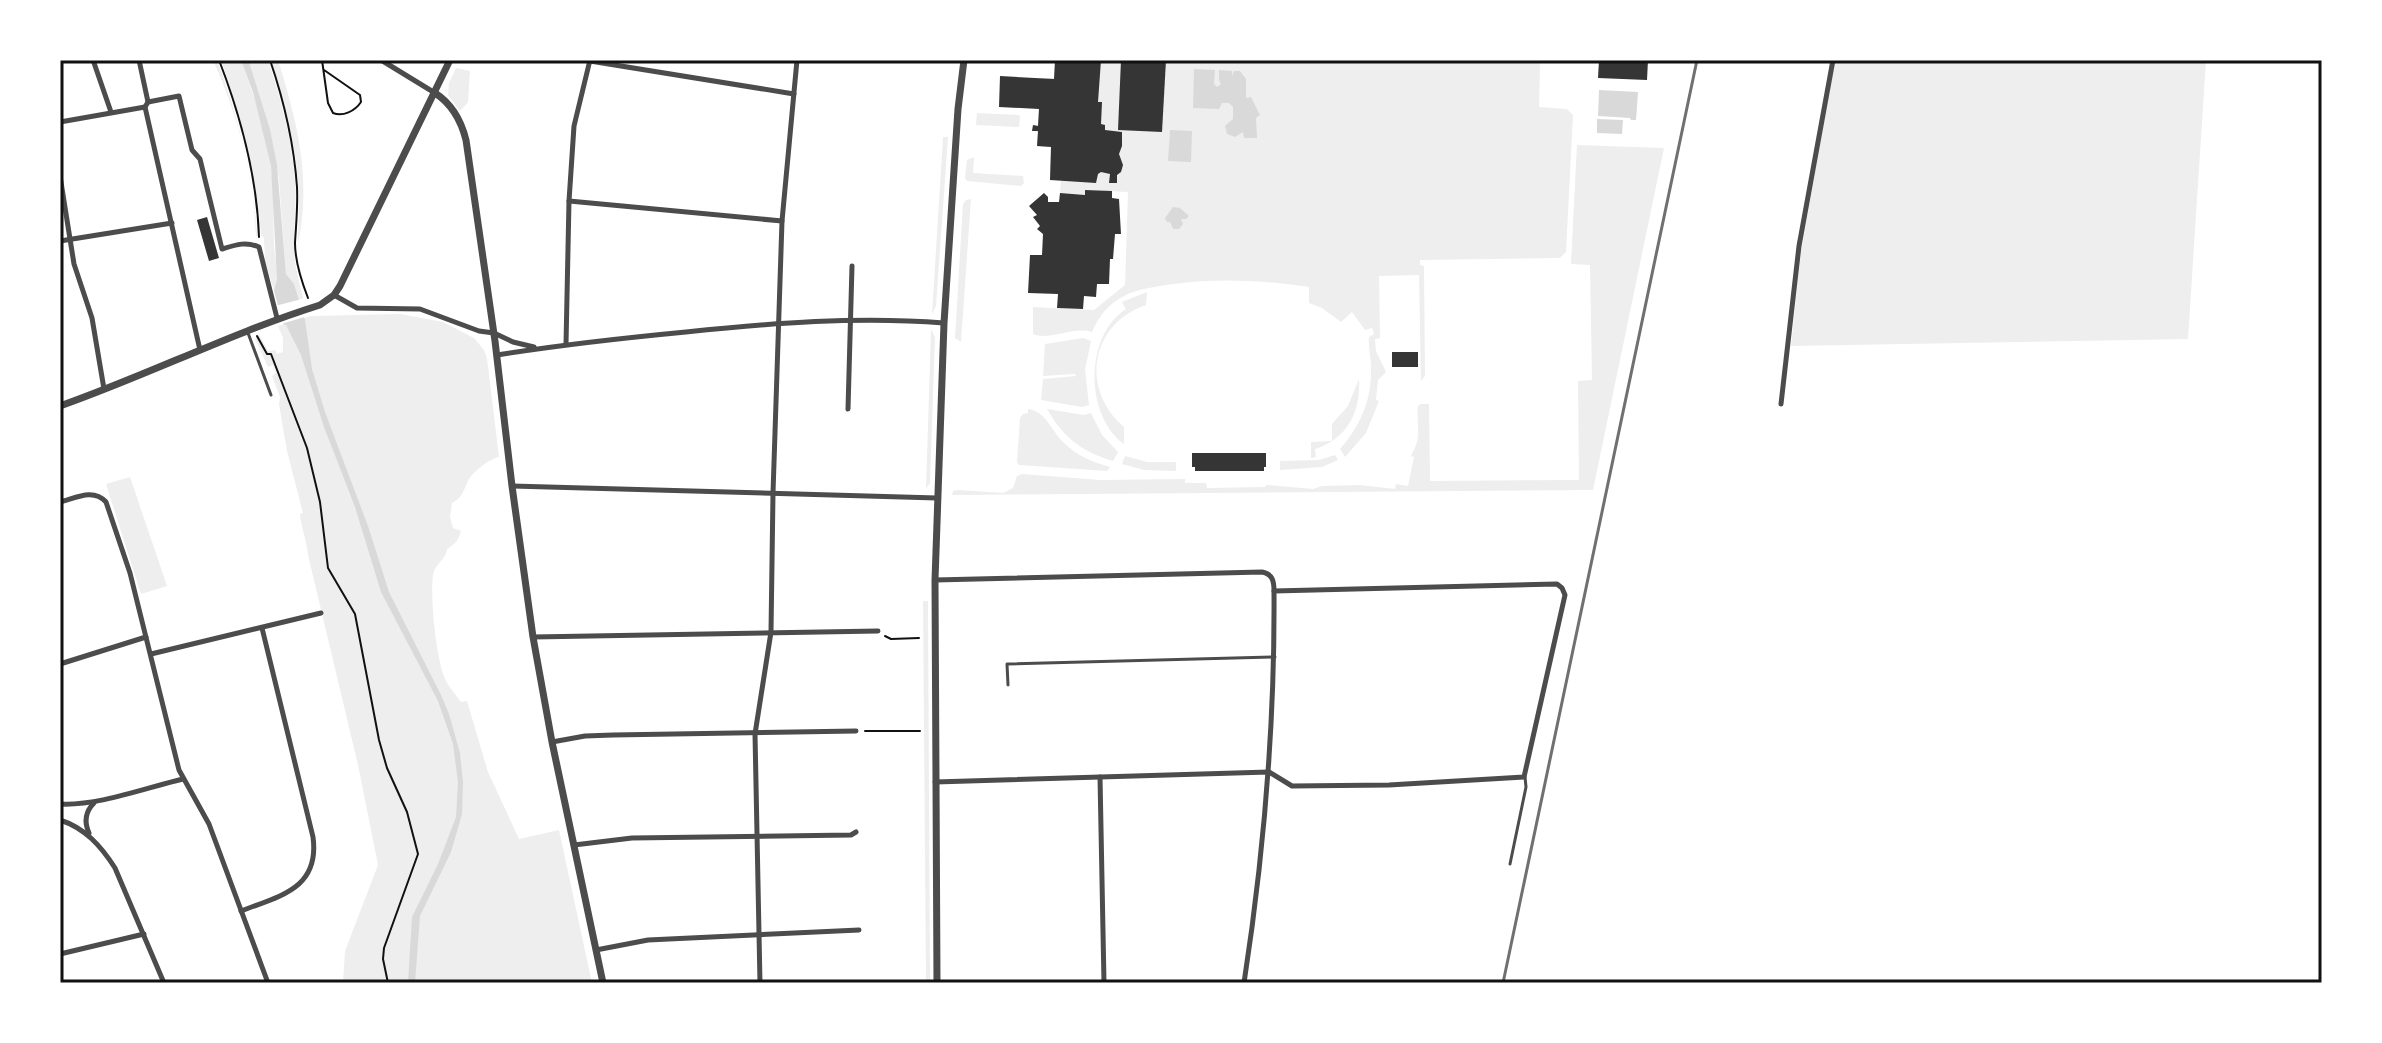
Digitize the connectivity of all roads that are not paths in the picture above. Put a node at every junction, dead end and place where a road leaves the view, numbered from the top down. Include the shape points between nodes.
1 (93, 60) edge
2 (139, 60) edge
3 (381, 60) edge
4 (450, 60) edge
5 (590, 60) edge
6 (797, 60) edge
7 (964, 60) edge
8 (1833, 60) edge
9 (435, 93) junction
10 (794, 94) junction
11 (146, 104) junction
12 (111, 112) junction
13 (60, 122) edge
14 (60, 176) edge
15 (569, 201) junction
16 (782, 221) junction
17 (172, 223) junction
18 (70, 239) junction
19 (60, 241) edge
20 (852, 266) dead end
21 (334, 295) junction
22 (278, 318) junction
23 (850, 321) junction
24 (778, 323) junction
25 (944, 323) junction
26 (247, 330) junction
27 (494, 333) junction
28 (566, 344) junction
29 (538, 348) junction
30 (200, 350) junction
31 (497, 355) junction
32 (105, 390) junction
33 (271, 395) dead end
34 (1781, 404) dead end
35 (60, 406) edge
36 (848, 409) dead end
37 (512, 486) junction
38 (773, 493) junction
39 (937, 498) junction
40 (60, 502) edge
41 (935, 580) junction
42 (1274, 591) junction
43 (321, 613) dead end
44 (262, 628) junction
45 (878, 631) road end
46 (771, 632) junction
47 (146, 637) junction
48 (533, 637) junction
49 (151, 654) junction
50 (1275, 657) junction
51 (60, 664) edge
52 (1008, 685) dead end
53 (856, 731) road end
54 (755, 734) junction
55 (552, 742) junction
56 (1269, 772) junction
57 (1100, 777) junction
58 (1524, 777) junction
59 (183, 779) junction
60 (934, 782) junction
61 (96, 801) junction
62 (60, 804) edge
63 (60, 820) edge
64 (856, 832) dead end
65 (756, 837) junction
66 (92, 838) junction
67 (574, 845) junction
68 (1510, 864) dead end
69 (241, 911) junction
70 (859, 930) dead end
71 (144, 934) junction
72 (759, 935) junction
73 (596, 950) junction
74 (60, 954) edge
75 (164, 983) edge
76 (268, 983) edge
77 (603, 983) edge
78 (760, 983) edge
79 (937, 983) edge
80 (1104, 983) edge
81 (1244, 983) edge

1 - 12 street
2 - 11 street
3 - 9 street
4 - 9 street
5 - 10 street
5 - 15 street via 574,126
6 - 10 street
7 - 25 street
8 - 34 street via 1799,246
9 - 21 street
9 - 27 street via 463,127
10 - 16 street
11 - 12 street
11 - 17 street
11 - 22 street via 179,96 222,249 259,247
12 - 13 street
14 - 18 street
15 - 16 street
15 - 28 street
16 - 24 street
17 - 18 street
17 - 30 street
18 - 19 street
18 - 32 street
20 - 23 street
21 - 22 street
21 - 27 street via 357,308 420,309
22 - 26 street
23 - 24 street
23 - 25 street
23 - 36 street
24 - 28 street
24 - 38 street
25 - 39 street
26 - 30 street
26 - 33 lane
27 - 29 street
27 - 31 street
28 - 29 street
29 - 31 street
30 - 32 street
31 - 37 street
32 - 35 street
37 - 38 street
37 - 48 street
38 - 39 street
38 - 46 street
39 - 41 street
40 - 47 street via 94,494 106,502
41 - 42 street via 1262,572 1273,579
41 - 60 street
42 - 50 street
42 - 58 street via 1557,584 1565,599
43 - 44 street
44 - 49 street
44 - 69 street via 313,855 295,889
45 - 46 street
46 - 48 street
46 - 54 street
47 - 49 street
47 - 51 street
48 - 55 street
49 - 59 street
50 - 52 lane via 1007,664
50 - 56 street
53 - 54 street
54 - 55 street via 585,736
54 - 65 street
55 - 67 street
56 - 57 street
56 - 58 street via 1292,786
56 - 81 street
57 - 60 street
57 - 80 street
58 - 68 lane
59 - 61 street
59 - 69 street via 209,824
60 - 79 street
61 - 62 street
61 - 66 street via 85,821
63 - 66 street
64 - 65 street
65 - 67 street via 632,838
65 - 72 street
66 - 71 street via 115,868
67 - 73 street
69 - 76 street
70 - 72 street
71 - 74 street
71 - 75 street
72 - 73 street via 648,940
72 - 78 street
73 - 77 street

